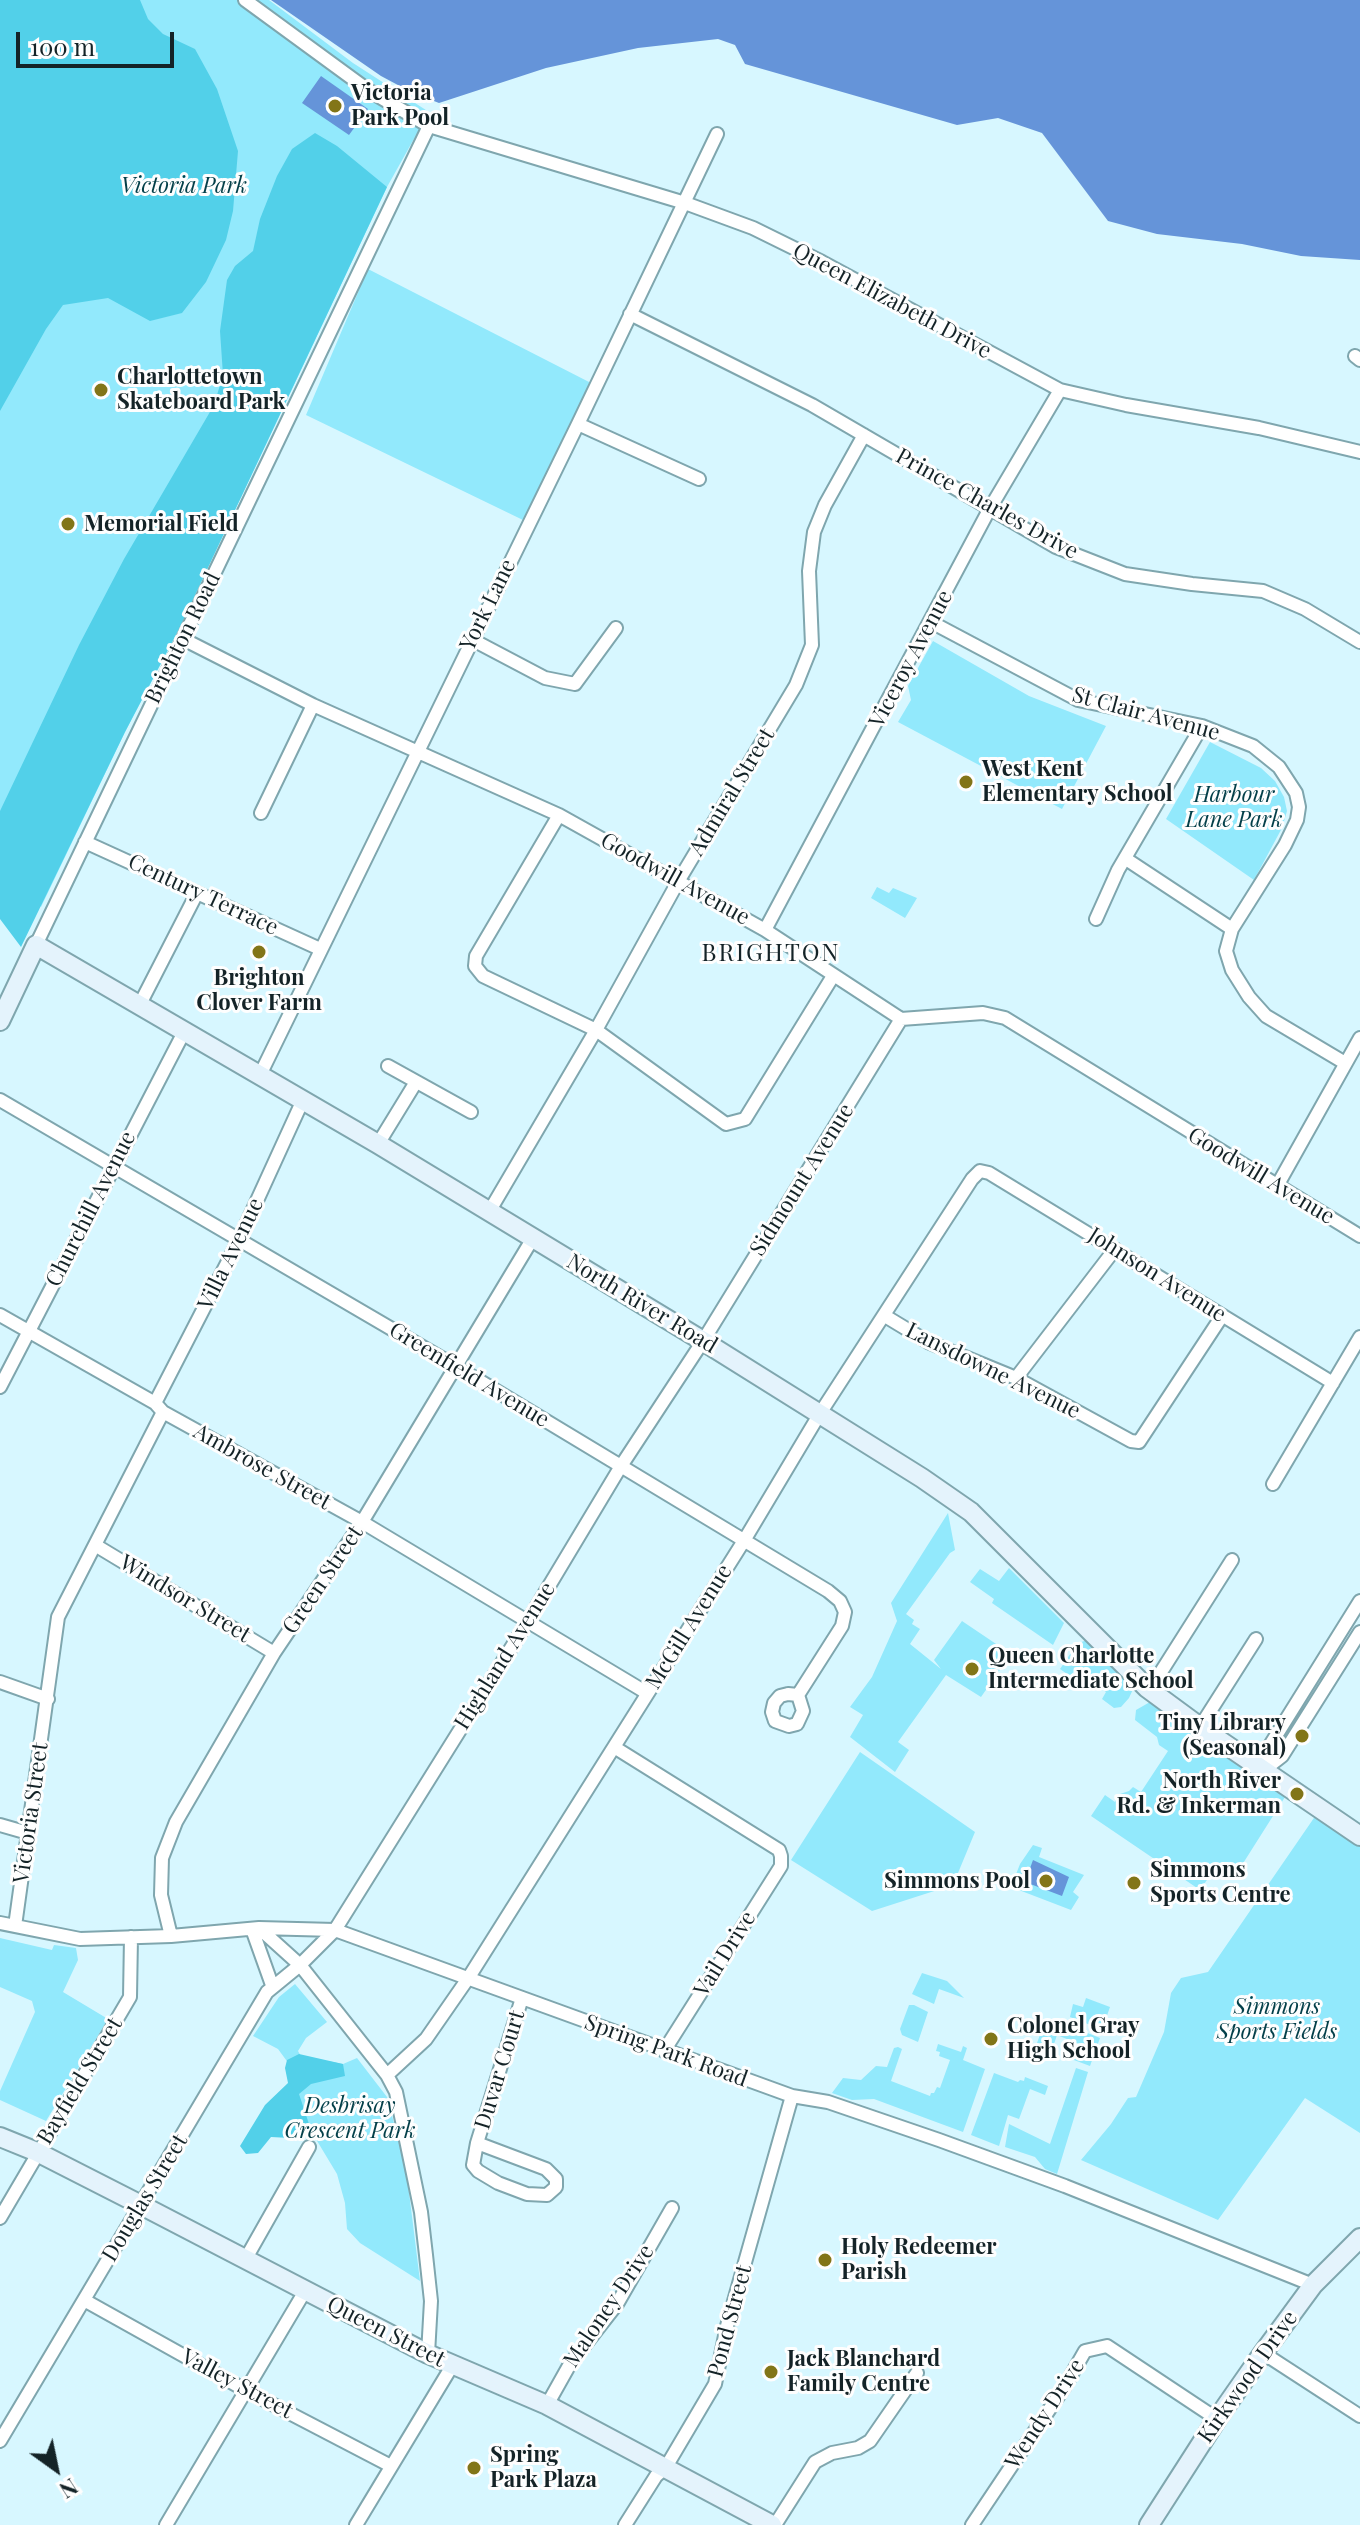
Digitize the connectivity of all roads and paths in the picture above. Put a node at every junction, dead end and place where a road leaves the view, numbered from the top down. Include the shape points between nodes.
1 (234, 0) edge
2 (245, 0) edge
3 (427, 130) junction
4 (717, 134) dead end
5 (685, 203) junction
6 (630, 314) junction
7 (1060, 390) junction
8 (578, 424) junction
9 (864, 435) junction
10 (1360, 452) edge
11 (699, 479) dead end
12 (989, 510) junction
13 (931, 622) junction
14 (616, 628) dead end
15 (183, 639) junction
16 (471, 639) junction
17 (1360, 642) edge
18 (313, 705) junction
19 (1202, 726) junction
20 (417, 752) junction
21 (261, 813) dead end
22 (559, 815) junction
23 (85, 842) junction
24 (1126, 859) junction
25 (679, 880) junction
26 (197, 893) junction
27 (1096, 919) dead end
28 (1232, 929) junction
29 (765, 930) junction
30 (36, 945) junction
31 (320, 949) junction
32 (833, 976) junction
33 (139, 1006) junction
34 (901, 1019) junction
35 (0, 1021) edge
36 (596, 1030) junction
37 (184, 1032) junction
38 (1360, 1038) edge
39 (1345, 1063) junction
40 (388, 1066) dead end
41 (259, 1077) junction
42 (416, 1082) junction
43 (0, 1100) edge
44 (302, 1102) junction
45 (471, 1112) dead end
46 (378, 1144) junction
47 (113, 1166) junction
48 (980, 1171) joint
49 (1277, 1186) junction
50 (489, 1212) junction
51 (1360, 1236) edge
52 (533, 1238) junction
53 (239, 1240) junction
54 (1115, 1249) junction
55 (0, 1315) edge
56 (885, 1316) junction
57 (1222, 1316) junction
58 (28, 1331) junction
59 (1360, 1337) edge
60 (703, 1341) junction
61 (455, 1366) junction
62 (1016, 1378) junction
63 (1333, 1383) junction
64 (0, 1387) edge
65 (159, 1408) junction
66 (819, 1415) junction
67 (621, 1466) junction
68 (1273, 1484) dead end
69 (362, 1522) junction
70 (745, 1539) junction
71 (95, 1545) junction
72 (1232, 1560) dead end
73 (1360, 1601) edge
74 (528, 1621) junction
75 (1355, 1621) edge
76 (1360, 1632) edge
77 (1256, 1639) dead end
78 (274, 1653) junction
79 (0, 1682) edge
80 (1147, 1688) junction
81 (647, 1693) junction
82 (798, 1695) dead end
83 (48, 1699) junction
84 (1200, 1727) junction
85 (614, 1747) junction
86 (1264, 1770) junction
87 (0, 1825) edge
88 (28, 1833) junction
89 (1360, 1836) edge
90 (0, 1923) edge
91 (15, 1926) junction
92 (255, 1929) junction
93 (335, 1930) junction
94 (171, 1936) junction
95 (131, 1937) junction
96 (300, 1965) junction
97 (469, 1977) junction
98 (272, 1985) junction
99 (522, 1998) junction
100 (664, 2051) junction
101 (387, 2075) junction
102 (792, 2096) junction
103 (0, 2137) edge
104 (477, 2143) junction
105 (309, 2147) dead end
106 (37, 2152) junction
107 (141, 2205) junction
108 (672, 2208) dead end
109 (0, 2218) edge
110 (1360, 2238) edge
111 (245, 2260) junction
112 (1313, 2285) junction
113 (305, 2291) junction
114 (84, 2300) junction
115 (1263, 2353) junction
116 (428, 2354) junction
117 (452, 2366) junction
118 (917, 2373) dead end
119 (247, 2391) junction
120 (547, 2405) junction
121 (1360, 2416) edge
122 (1217, 2419) junction
123 (0, 2441) edge
124 (391, 2466) junction
125 (666, 2467) junction
126 (765, 2523) edge
127 (166, 2525) edge
128 (356, 2525) edge
129 (625, 2525) edge
130 (972, 2525) edge
131 (1149, 2525) edge

1 - 3 street via 369,97
2 - 3 street
3 - 5 street, Queen Elizabeth Drive
3 - 15 street, Brighton Road
4 - 5 street, York Lane
5 - 6 street, York Lane
5 - 7 street, Queen Elizabeth Drive via 822,262
6 - 8 street, York Lane
6 - 9 street, Prince Charles Drive
7 - 10 street, Queen Elizabeth Drive
7 - 12 street, Viceroy Avenue
8 - 11 street
8 - 16 street, York Lane
9 - 12 street, Prince Charles Drive
9 - 25 street, Admiral Street via 814,532 809,571 812,645 796,685
12 - 13 street, Viceroy Avenue
12 - 17 street, Prince Charles Drive via 1056,547 1125,574 1263,591
13 - 19 street, St Clair Avenue via 1078,700
13 - 29 street, Viceroy Avenue
14 - 16 street via 575,684 545,678
15 - 18 street, Goodwill Avenue
15 - 23 street, Brighton Road
16 - 20 street, York Lane
18 - 20 street, Goodwill Avenue
18 - 21 street
19 - 24 street
19 - 28 street, St Clair Avenue via 1268,756 1288,779 1299,807 1293,830
20 - 22 street, Goodwill Avenue
20 - 31 street, York Lane
22 - 25 street, Goodwill Avenue
22 - 36 street via 475,966 483,976
23 - 26 street, Century Terrace
23 - 30 street, Brighton Road
24 - 27 street
24 - 28 street
25 - 29 street, Goodwill Avenue
25 - 36 street, Admiral Street
26 - 31 street, Century Terrace
26 - 33 street
28 - 39 street via 1226,951 1249,997 1266,1016
29 - 32 street, Goodwill Avenue
30 - 33 main road, North River Road
30 - 35 main road, Brighton Road
31 - 41 street, York Lane
32 - 34 street, Goodwill Avenue
32 - 36 street via 745,1119 736,1123 726,1124
33 - 37 main road, North River Road
34 - 49 street, Goodwill Avenue via 983,1013 1005,1018
34 - 60 street, Sidmount Avenue
36 - 50 street, Admiral Street
37 - 41 main road, North River Road
37 - 47 street, Churchill Avenue
38 - 39 street
39 - 49 street
40 - 42 street
41 - 44 main road, North River Road
42 - 45 street
42 - 46 street
43 - 47 street, Greenfield Avenue
44 - 46 main road, North River Road
44 - 53 street, Villa Avenue
46 - 50 main road, North River Road
47 - 53 street, Greenfield Avenue
47 - 58 street, Churchill Avenue
48 - 54 street, Johnson Avenue
48 - 56 street, McGill Avenue
49 - 51 street, Goodwill Avenue
50 - 52 main road, North River Road
52 - 60 main road, North River Road
52 - 61 street, Green Street
53 - 61 street, Greenfield Avenue
53 - 65 street, Villa Avenue
54 - 57 street, Johnson Avenue
54 - 62 street
55 - 58 street, Ambrose Street
56 - 62 street, Lansdowne Avenue via 939,1347
56 - 66 street, McGill Avenue
57 - 62 street, Lansdowne Avenue via 1139,1442
57 - 63 street, Johnson Avenue
58 - 64 street, Churchill Avenue
58 - 65 street, Ambrose Street
59 - 63 street
60 - 66 main road, North River Road
60 - 67 street, Highland Avenue
61 - 67 street, Greenfield Avenue
61 - 69 street, Green Street
63 - 68 street
65 - 69 street, Ambrose Street
65 - 71 street, Villa Avenue
66 - 70 street, McGill Avenue
66 - 80 main road, North River Road via 971,1512
67 - 70 street, Greenfield Avenue
67 - 74 street, Highland Avenue
69 - 74 street, Ambrose Street
69 - 78 street, Green Street
70 - 81 street, McGill Avenue
70 - 82 street, Greenfield Avenue via 828,1591 845,1612 842,1626
71 - 78 street, Windsor Street
71 - 83 street, Villa Avenue via 58,1617
72 - 80 street
73 - 75 street
74 - 81 street, Ambrose Street
74 - 93 street, Highland Avenue
75 - 86 street via 1269,1747
76 - 86 street via 1282,1756
77 - 84 street
78 - 94 street, Green Street via 176,1822 162,1858 161,1895
79 - 83 street
80 - 84 main road, North River Road
81 - 85 street, McGill Avenue
83 - 88 street, Victoria Street
84 - 86 main road, North River Road
85 - 97 street, McGill Avenue
85 - 100 street, Vail Drive via 781,1856 781,1866
86 - 89 main road, North River Road
87 - 88 street
88 - 91 street, Victoria Street
90 - 91 street, Spring Park Road
91 - 95 street, Spring Park Road via 80,1939
92 - 93 street, Spring Park Road
92 - 94 street, Spring Park Road
92 - 96 street
92 - 98 street
93 - 96 street, Highland Avenue
93 - 97 street, Spring Park Road
94 - 95 street, Spring Park Road
95 - 106 street, Bayfield Street via 130,1997
96 - 98 street, Douglas Street
96 - 101 street
97 - 99 street, Spring Park Road
97 - 101 street, McGill Avenue via 432,2032
98 - 107 street, Douglas Street
99 - 100 street, Spring Park Road
99 - 104 street, Duvar Court
100 - 102 street, Spring Park Road
101 - 116 street via 396,2092 421,2212 431,2301
102 - 112 street, Spring Park Road via 828,2102 939,2140
102 - 125 street, Pond Street via 715,2384
103 - 106 main road, Queen Street
104 - 104 street, Duvar Court via 473,2165 498,2183 538,2196 556,2187 546,2169
105 - 111 street
106 - 107 main road, Queen Street
106 - 109 street, Bayfield Street
107 - 111 main road, Queen Street
107 - 114 street, Douglas Street
108 - 120 street, Maloney Drive via 617,2304 570,2364
110 - 112 main road, Kirkwood Drive
111 - 113 main road, Queen Street
112 - 115 main road, Kirkwood Drive
113 - 116 main road, Queen Street
113 - 119 street
114 - 119 street, Valley Street
114 - 123 street, Douglas Street
115 - 121 street
115 - 122 main road, Kirkwood Drive
116 - 117 main road, Queen Street
117 - 120 main road, Queen Street
117 - 124 street
118 - 126 street via 870,2441 815,2462
119 - 124 street, Valley Street
119 - 127 street
120 - 125 main road, Queen Street
122 - 130 street, Wendy Drive via 1107,2346 1085,2351
122 - 131 main road, Kirkwood Drive
124 - 128 street
125 - 126 main road, Queen Street
125 - 129 street, Pond Street

